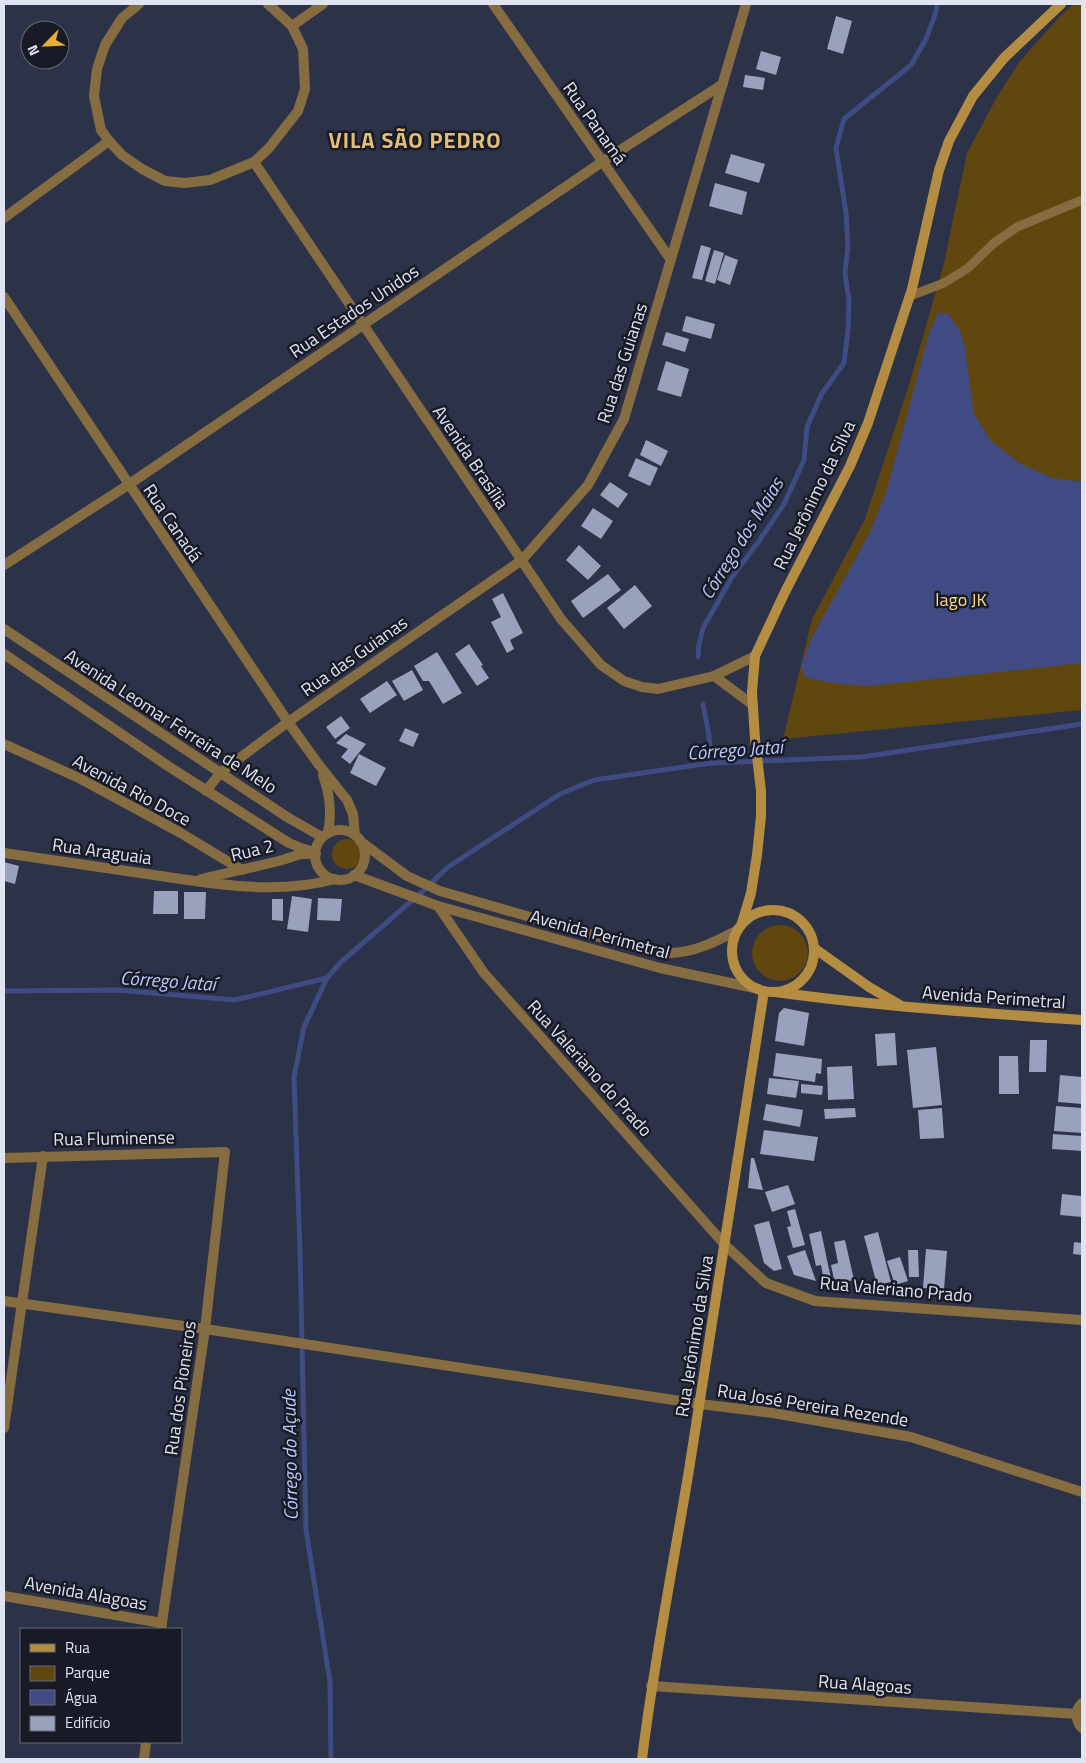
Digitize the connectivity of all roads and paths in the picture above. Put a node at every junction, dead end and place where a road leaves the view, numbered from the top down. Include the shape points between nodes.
1 (139, 4) edge
2 (268, 4) edge
3 (323, 4) edge
4 (493, 4) edge
5 (746, 4) edge
6 (1061, 4) edge
7 (292, 26) junction
8 (723, 84) junction
9 (109, 141) junction
10 (254, 162) junction
11 (602, 162) junction
12 (1082, 200) edge
13 (4, 218) edge
14 (671, 260) junction
15 (910, 296) junction
16 (4, 297) edge
17 (362, 325) junction
18 (128, 484) junction
19 (522, 560) junction
20 (4, 565) edge
21 (4, 630) edge
22 (4, 654) edge
23 (755, 656) junction
24 (714, 676) junction
25 (753, 705) junction
26 (288, 722) junction
27 (4, 744) edge
28 (318, 765) junction
29 (220, 772) junction
30 (206, 791) junction
31 (325, 835) junction
32 (358, 838) junction
33 (4, 852) edge
34 (316, 853) junction
35 (242, 870) junction
36 (354, 875) junction
37 (336, 879) junction
38 (195, 881) junction
39 (436, 905) junction
40 (538, 918) junction
41 (740, 926) junction
42 (534, 933) junction
43 (814, 948) junction
44 (762, 990) junction
45 (775, 992) junction
46 (903, 1006) junction
47 (1082, 1020) edge
48 (225, 1152) joint
49 (43, 1156) junction
50 (4, 1158) edge
51 (725, 1245) junction
52 (4, 1301) edge
53 (21, 1303) junction
54 (1082, 1320) edge
55 (205, 1329) junction
56 (700, 1404) junction
57 (4, 1428) edge
58 (1082, 1492) edge
59 (4, 1596) edge
60 (162, 1626) edge
61 (651, 1686) junction
62 (1082, 1703) edge
63 (1077, 1714) junction
64 (1082, 1728) edge
65 (146, 1743) edge
66 (144, 1759) edge
67 (642, 1759) edge

1 - 9 street via 122,18 105,45 96,69 94,96 102,130
2 - 7 street
3 - 7 street
4 - 11 street, Rua Panamá
5 - 8 street, Rua das Guianas
6 - 15 main road, Rua Jerônimo da Silva via 1004,58 973,96 953,134 939,170
7 - 10 street via 303,49 305,89 298,111
8 - 11 street, Rua Estados Unidos
8 - 14 street, Rua das Guianas
9 - 10 street via 142,169 165,181 185,184 210,180
9 - 13 street
10 - 17 street, Avenida Brasília
11 - 14 street, Rua Panamá
11 - 17 street, Rua Estados Unidos
12 - 15 lane via 1017,227 968,268 944,283
14 - 19 street, Rua das Guianas via 624,419 588,486
15 - 23 main road, Rua Jerônimo da Silva via 868,423 850,466
16 - 18 street, Rua Canadá
17 - 18 street, Rua Estados Unidos
17 - 19 street, Avenida Brasília
18 - 20 street, Rua Estados Unidos
18 - 26 street, Rua Canadá
19 - 24 street, Avenida Brasília via 561,619 601,665 624,681 658,689
19 - 26 street, Rua das Guianas
21 - 29 street, Avenida Leomar Ferreira de Melo
22 - 30 street, Avenida Leomar Ferreira de Melo
23 - 24 street, Avenida Brasília
23 - 25 main road, Rua Jerônimo da Silva
24 - 25 street
25 - 41 main road, Rua Jerônimo da Silva via 761,791 757,855 751,893
26 - 28 street, Rua Canadá
26 - 29 street, Rua das Guianas
27 - 35 street, Avenida Rio Doce via 81,779
28 - 31 street, Rua Canadá via 330,799 331,815
28 - 32 street, Rua Canadá via 346,800
29 - 30 street, Rua das Guianas
29 - 31 street, Avenida Leomar Ferreira de Melo via 287,817
30 - 34 street, Avenida Leomar Ferreira de Melo via 289,843
31 - 32 street via 342,830
31 - 34 street
32 - 36 street via 364,848 364,856 360,870
32 - 40 street, Avenida Perimetral via 407,876 425,885
33 - 38 street, Rua Araguaia
34 - 35 street, Rua 2
34 - 37 street via 318,866
35 - 38 street, Rua 2
36 - 37 street
36 - 39 street, Avenida Perimetral
37 - 38 street, Rua Araguaia via 296,886 235,886
39 - 42 street, Avenida Perimetral
39 - 51 street, Rua Valeriano do Prado via 484,973
40 - 41 street, Avenida Perimetral via 642,949 670,953 691,950 718,940
40 - 42 street
41 - 43 main road via 762,911 786,912 805,926
41 - 44 main road via 732,950 734,962 748,983
42 - 44 street, Avenida Perimetral via 660,968
43 - 45 main road via 807,973 788,989
43 - 46 main road, Avenida Perimetral via 868,987
44 - 45 main road
44 - 51 main road, Rua Jerônimo da Silva
45 - 46 main road, Avenida Perimetral
46 - 47 main road, Avenida Perimetral
48 - 49 street, Rua Fluminense
48 - 55 street, Rua dos Pioneiros
49 - 50 street, Rua Fluminense
49 - 53 street
51 - 54 street, Rua Valeriano Prado via 766,1283 815,1301
51 - 56 main road, Rua Jerônimo da Silva
52 - 53 street
53 - 55 street
53 - 57 street
55 - 56 street, Rua José Pereira Rezende
55 - 60 street, Rua dos Pioneiros
56 - 58 street, Rua José Pereira Rezende via 911,1436
56 - 61 main road, Rua Jerônimo da Silva
59 - 60 street, Avenida Alagoas
61 - 63 street, Rua Alagoas
61 - 67 main road, Rua Jerônimo da Silva
62 - 63 street
63 - 64 street
65 - 66 street

